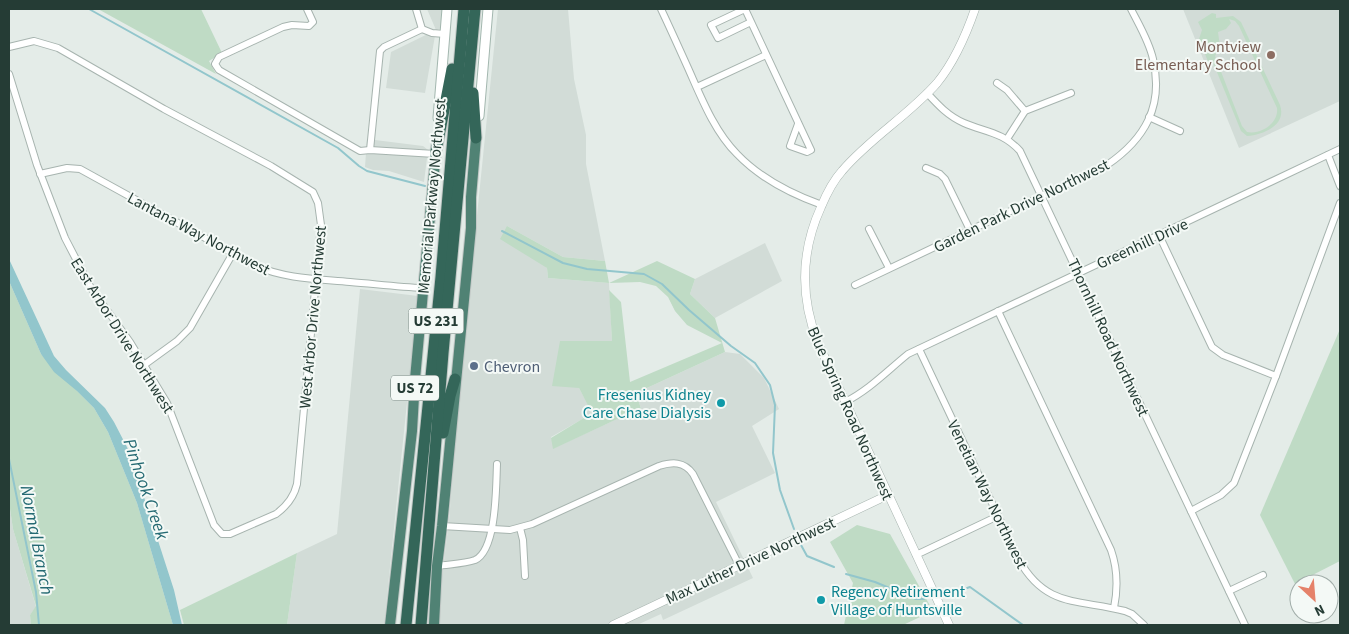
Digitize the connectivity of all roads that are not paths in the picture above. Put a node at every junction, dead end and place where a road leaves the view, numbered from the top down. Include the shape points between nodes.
1 (307, 9) edge
2 (416, 9) edge
3 (447, 9) edge
4 (475, 9) edge
5 (488, 9) edge
6 (661, 9) edge
7 (975, 9) edge
8 (1131, 9) edge
9 (463, 12) edge
10 (751, 22) junction
11 (474, 25) junction
12 (422, 29) junction
13 (445, 34) junction
14 (9, 47) edge
15 (766, 55) junction
16 (9, 74) edge
17 (997, 83) dead end
18 (697, 87) junction
19 (927, 93) junction
20 (1071, 93) dead end
21 (1025, 111) junction
22 (1149, 117) junction
23 (798, 124) dead end
24 (1180, 131) dead end
25 (476, 138) junction
26 (1007, 139) junction
27 (1340, 149) edge
28 (370, 150) junction
29 (436, 153) junction
30 (1328, 155) junction
31 (926, 168) dead end
32 (40, 174) junction
33 (1340, 186) edge
34 (1042, 195) junction
35 (1340, 203) edge
36 (822, 205) junction
37 (869, 229) dead end
38 (970, 230) junction
39 (1159, 235) junction
40 (233, 253) junction
41 (889, 268) junction
42 (1079, 273) junction
43 (317, 279) junction
44 (855, 285) dead end
45 (423, 288) junction
46 (998, 311) junction
47 (919, 349) junction
48 (144, 365) junction
49 (1276, 376) junction
50 (455, 379) junction
51 (845, 402) junction
52 (497, 464) dead end
53 (434, 469) junction
54 (888, 495) junction
55 (1191, 511) junction
56 (998, 516) junction
57 (442, 526) junction
58 (520, 528) junction
59 (493, 529) junction
60 (226, 534) joint
61 (916, 555) junction
62 (739, 565) junction
63 (437, 566) junction
64 (1262, 575) dead end
65 (525, 576) dead end
66 (1229, 592) junction
67 (1114, 608) junction
68 (390, 625) edge
69 (406, 625) edge
70 (421, 625) edge
71 (434, 625) edge
72 (613, 625) edge
73 (949, 625) edge
74 (1144, 625) edge
75 (1246, 625) edge

1 - 28 street via 313,22 309,26 283,27 219,57 215,64 219,70 360,151
2 - 12 street
3 - 13 main road
4 - 11 highway, Memorial Parkway Northwest / US 72
5 - 25 main road
6 - 18 street
7 - 19 street, Blue Spring Road Northwest via 956,54
8 - 22 street, Garden Park Drive Northwest via 1153,58 1156,88
9 - 29 highway, US 72
9 - 69 highway, Memorial Parkway Northwest / US 231 via 441,277
10 - 10 street via 718,38 711,25 745,9
10 - 15 street
11 - 25 highway, US 72
11 - 53 highway, Memorial Parkway Northwest / US 231
12 - 13 street
12 - 28 street via 380,51
13 - 29 main road
14 - 43 street, West Arbor Drive Northwest via 34,42 58,48 304,185 312,192 320,209
15 - 18 street
15 - 23 street
16 - 32 street, East Arbor Drive Northwest
17 - 21 street
18 - 36 street via 720,133 737,154 780,187
19 - 26 street, Thornhill Road Northwest via 950,116
19 - 36 street, Blue Spring Road Northwest via 842,171
20 - 21 street
21 - 26 street
22 - 24 street
22 - 34 street, Garden Park Drive Northwest via 1141,135 1121,155 1107,165
25 - 50 highway, US 72 via 471,228
26 - 34 street, Thornhill Road Northwest via 1020,151
27 - 30 street, Greenhill Drive
28 - 29 street
29 - 45 highway, US 72
30 - 33 street
30 - 39 street, Greenhill Drive
31 - 38 street via 940,174
32 - 40 street, Lantana Way Northwest via 80,169
32 - 48 street, East Arbor Drive Northwest via 79,267
34 - 38 street, Garden Park Drive Northwest
34 - 42 street, Thornhill Road Northwest
35 - 49 street
36 - 51 street, Blue Spring Road Northwest via 808,238 806,300 812,327
37 - 41 street
38 - 41 street, Garden Park Drive Northwest
39 - 42 street, Greenhill Drive
39 - 49 street via 1212,347 1223,355
40 - 43 street, Lantana Way Northwest via 271,273
40 - 48 street via 190,328
41 - 44 street, Garden Park Drive Northwest
42 - 46 street, Greenhill Drive
42 - 55 street, Thornhill Road Northwest
43 - 45 street, Lantana Way Northwest
43 - 60 street, West Arbor Drive Northwest via 296,491 276,514
45 - 68 highway, US 72 via 412,431
46 - 47 street, Greenhill Drive
46 - 67 street via 1111,550 1117,578
47 - 51 street, Greenhill Drive via 899,361 858,396
47 - 56 street, Venetian Way Northwest
48 - 60 street, East Arbor Drive Northwest via 175,419 214,525
49 - 55 street via 1234,483 1221,495
50 - 53 highway
50 - 57 highway, US 72
51 - 54 street, Blue Spring Road Northwest
52 - 59 street
53 - 70 highway, Memorial Parkway Northwest / US 231
54 - 61 street, Blue Spring Road Northwest
54 - 62 street, Max Luther Drive Northwest
55 - 66 street, Thornhill Road Northwest
56 - 61 street
56 - 67 street, Venetian Way Northwest via 1025,571 1037,585 1057,598
57 - 59 street
57 - 63 highway, US 72
58 - 59 street
58 - 62 street via 659,466 677,463 690,468 694,474
58 - 65 street
59 - 63 street via 477,559
61 - 73 street, Blue Spring Road Northwest
62 - 72 street, Max Luther Drive Northwest
63 - 71 highway, US 72
64 - 66 street
66 - 75 street, Thornhill Road Northwest
67 - 74 street, Venetian Way Northwest via 1132,614

